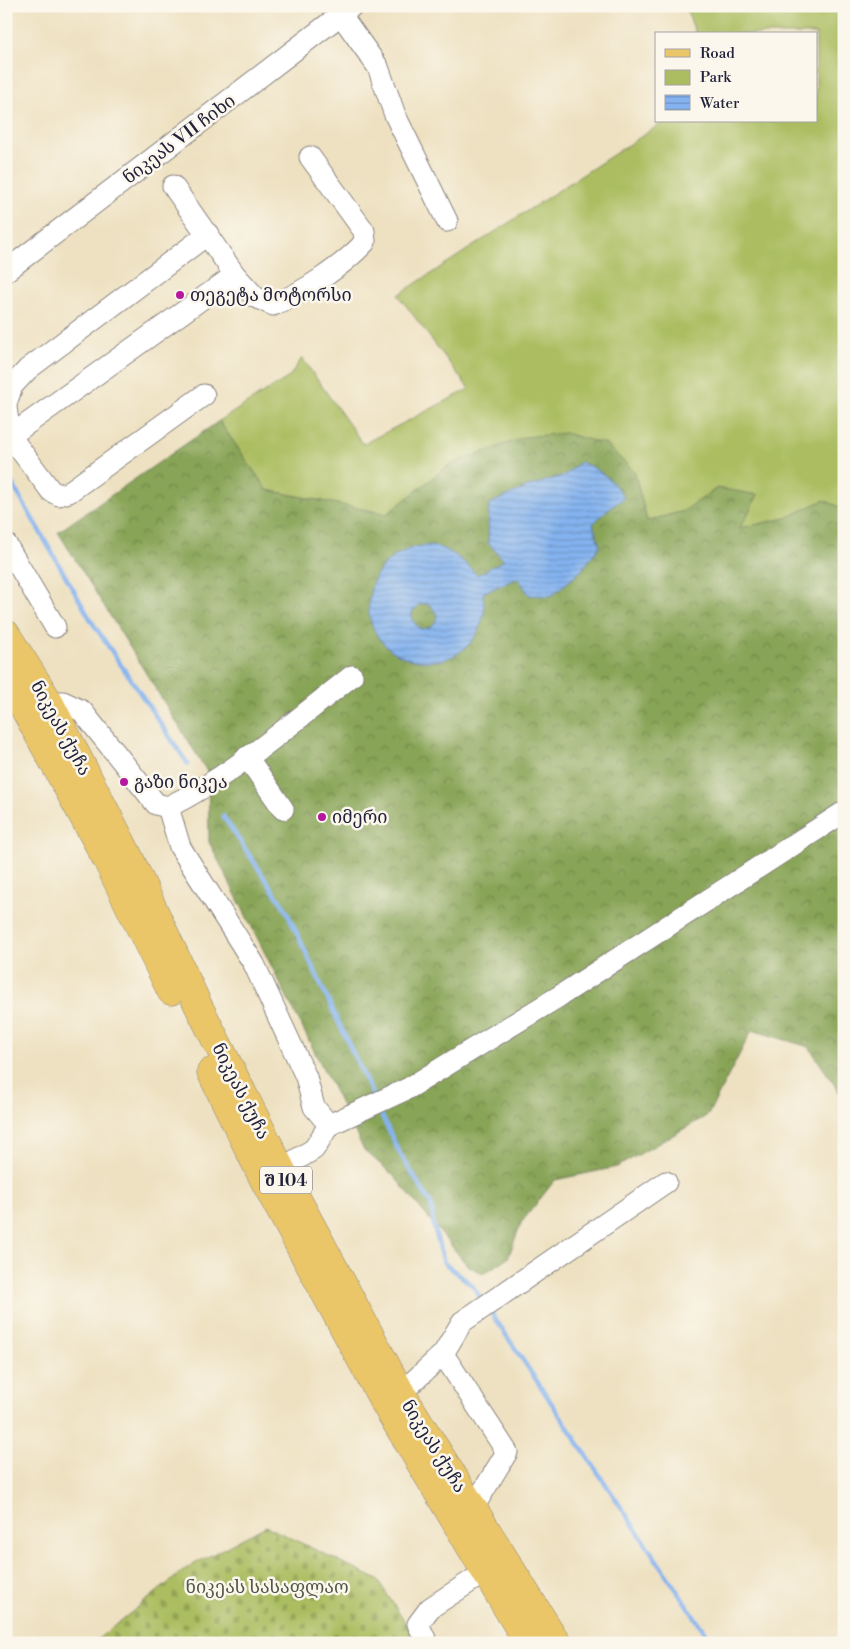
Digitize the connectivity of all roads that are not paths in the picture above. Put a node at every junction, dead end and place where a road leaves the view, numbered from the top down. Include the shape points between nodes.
1 (346, 10) edge
2 (310, 157) dead end
3 (173, 186) dead end
4 (447, 221) dead end
5 (208, 234) junction
6 (6, 271) edge
7 (235, 275) junction
8 (204, 395) dead end
9 (6, 406) edge
10 (8, 438) edge
11 (6, 544) edge
12 (55, 627) dead end
13 (6, 634) edge
14 (6, 675) edge
15 (352, 676) dead end
16 (27, 711) edge
17 (247, 757) junction
18 (168, 808) junction
19 (283, 809) dead end
20 (844, 812) edge
21 (329, 1125) junction
22 (280, 1170) junction
23 (666, 1182) dead end
24 (443, 1354) junction
25 (401, 1392) junction
26 (473, 1508) junction
27 (485, 1572) junction
28 (556, 1642) edge
29 (427, 1643) edge
30 (528, 1643) edge

1 - 4 street via 378,67 395,115
1 - 6 street, ნიკეას VII ჩიხი
2 - 7 street via 364,231 364,242 352,255 288,299 273,305 255,297
3 - 5 street
5 - 7 street
5 - 9 street via 28,369 12,386
7 - 10 street
8 - 10 street via 69,492 59,494 51,491
9 - 10 street
11 - 12 street
13 - 16 main road, ნიკეას ქუჩა
14 - 16 main road, ნიკეას ქუჩა
15 - 17 street
16 - 18 street via 63,702 82,711 156,804
16 - 22 main road, ნიკეას ქუჩა / შ 104 via 126,853
16 - 27 main road, ნიკეას ქუჩა / შ 104 via 107,860 311,1271
17 - 18 street
17 - 19 street
18 - 21 street via 180,847 254,964 306,1077 314,1106
20 - 21 street via 558,997 408,1088
21 - 22 street via 314,1149
22 - 25 main road, ნიკეას ქუჩა / შ 104
23 - 24 street via 462,1322
24 - 25 street
24 - 26 street via 507,1452
25 - 26 main road, ნიკეას ქუჩა / შ 104
26 - 28 main road, ნიკეას ქუჩა / შ 104
27 - 29 street via 430,1608 418,1624
27 - 30 main road, ნიკეას ქუჩა / შ 104

